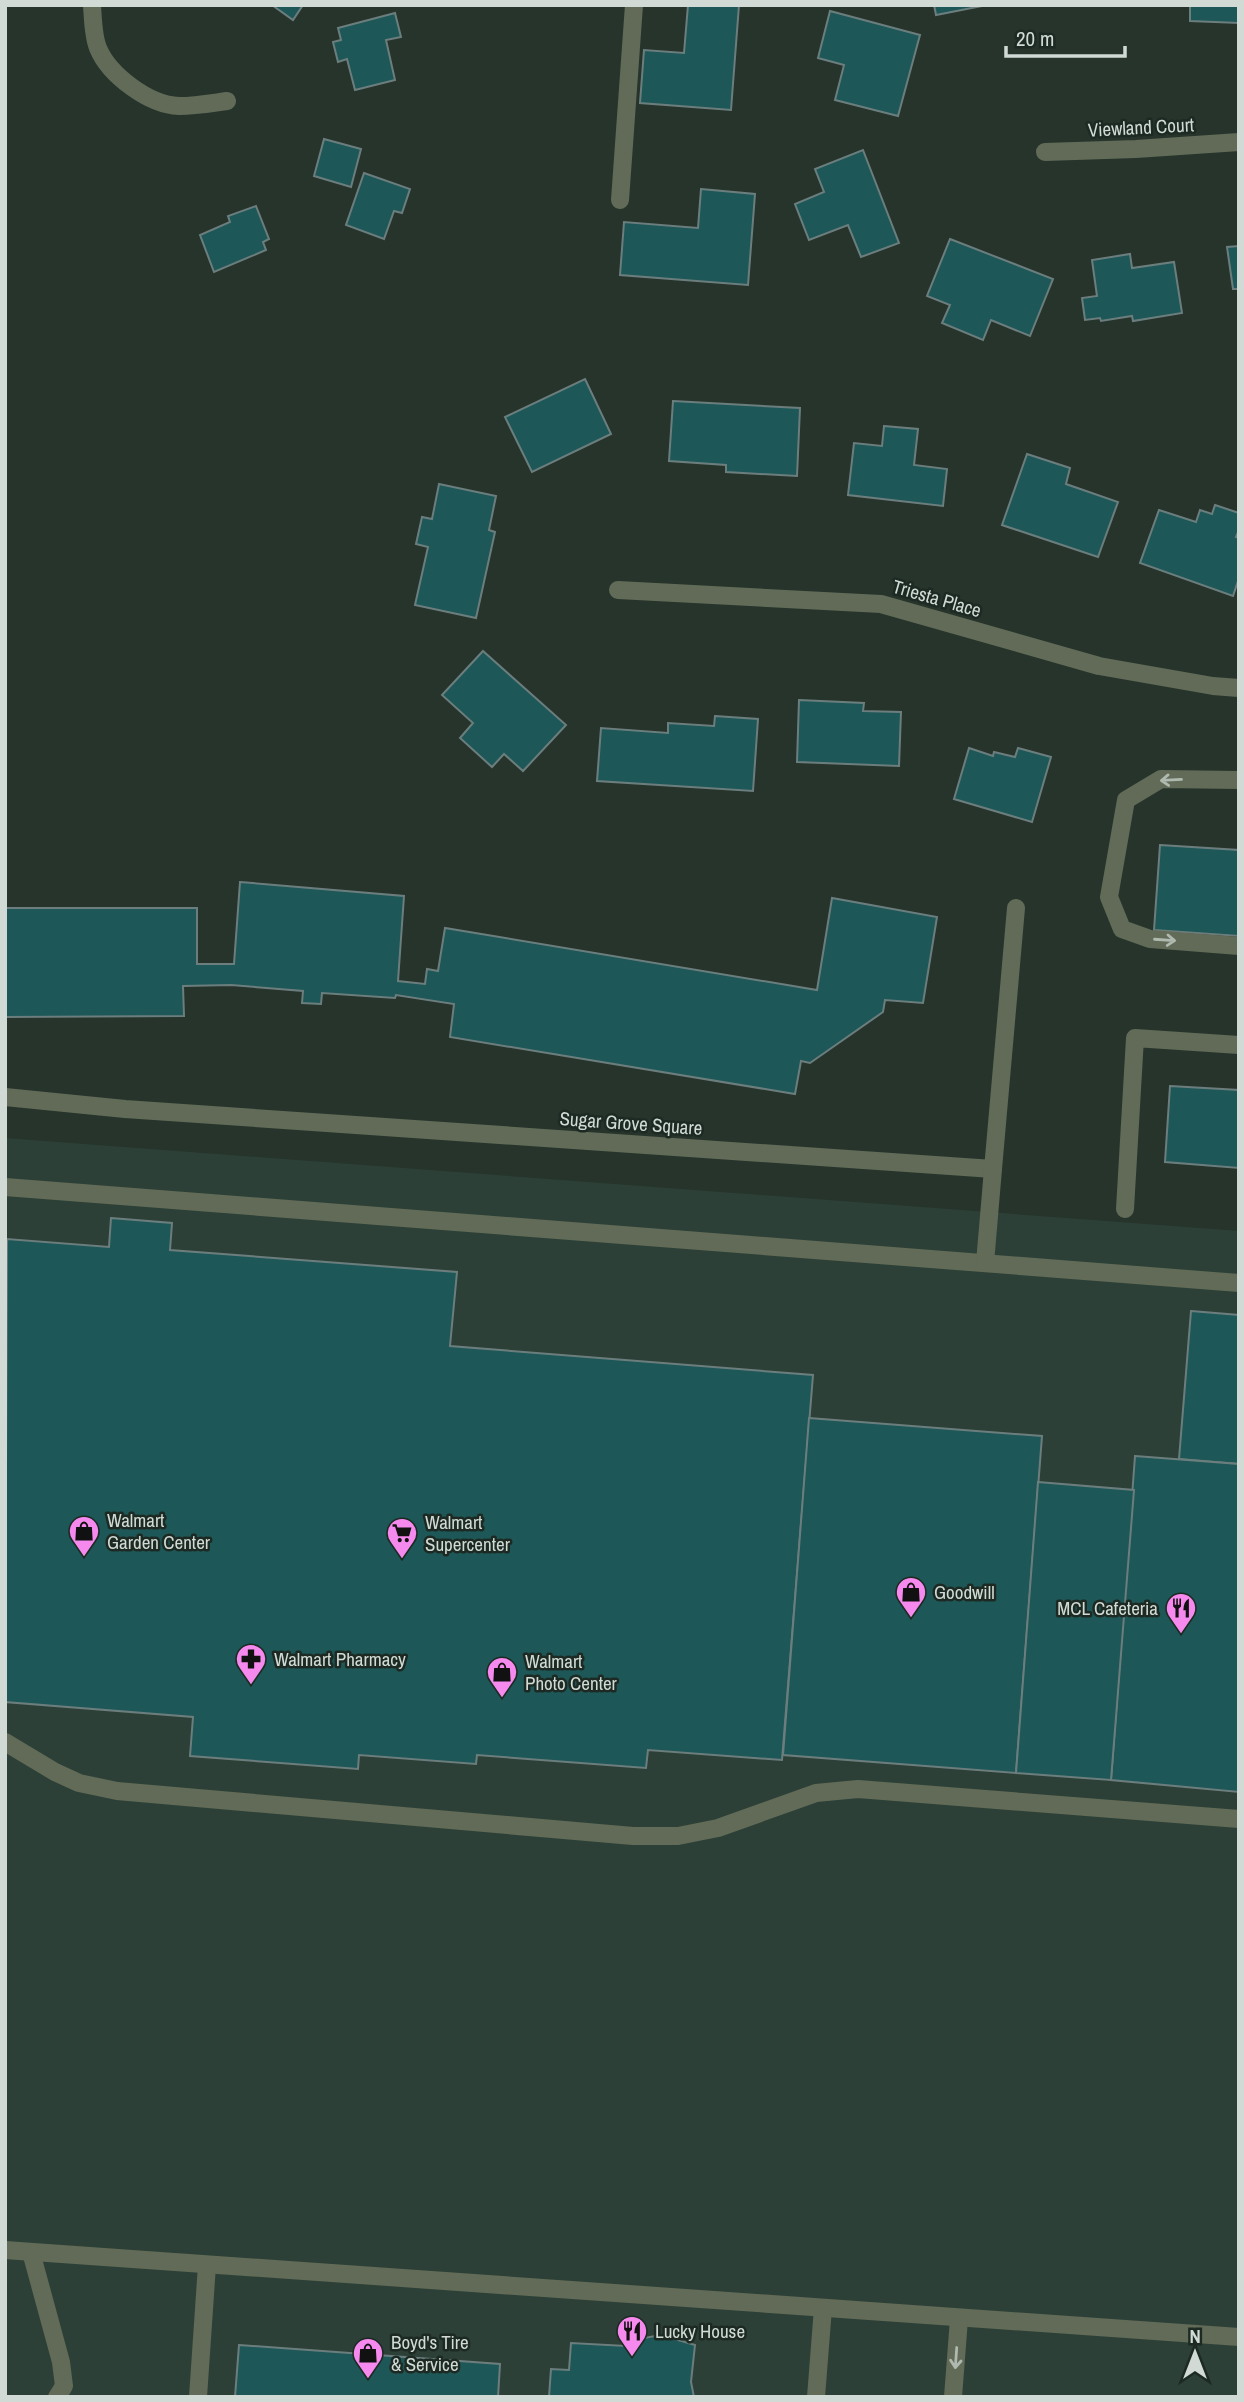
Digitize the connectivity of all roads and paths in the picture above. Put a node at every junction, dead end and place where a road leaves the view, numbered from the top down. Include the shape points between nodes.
1 (92, 5) edge
2 (634, 5) edge
3 (228, 101) dead end
4 (1239, 142) edge
5 (1045, 152) dead end
6 (620, 200) dead end
7 (618, 590) dead end
8 (1239, 688) edge
9 (1239, 780) edge
10 (1016, 908) dead end
11 (1239, 946) edge
12 (1239, 1045) edge
13 (5, 1097) edge
14 (993, 1170) junction
15 (5, 1187) edge
16 (1125, 1209) dead end
17 (985, 1263) junction
18 (1239, 1283) edge
19 (5, 1742) edge
20 (1239, 1819) edge
21 (5, 2250) edge
22 (31, 2252) junction
23 (207, 2265) junction
24 (823, 2308) junction
25 (959, 2319) junction
26 (1239, 2337) edge
27 (57, 2397) edge
28 (198, 2397) edge
29 (816, 2397) edge
30 (953, 2397) edge

1 - 3 street via 97,47 109,67 130,86 177,106
2 - 6 street
4 - 5 street, Viewland Court
7 - 8 street, Triesta Place via 881,604 1099,666
9 -> 11 street via 1161,779 1126,800 1110,897 1122,929 1150,939
10 - 14 street
12 - 16 street via 1135,1038
13 - 14 street, Sugar Grove Square
14 - 17 street
15 - 17 street
17 - 18 street
19 - 20 street via 79,1783 117,1791 633,1836 678,1836 718,1828 816,1793 858,1789
21 - 22 street
22 - 23 street
22 - 27 street via 61,2362 64,2386
23 - 24 street
23 - 28 street
24 - 25 street
24 - 29 street
25 - 26 street
25 -> 30 street

